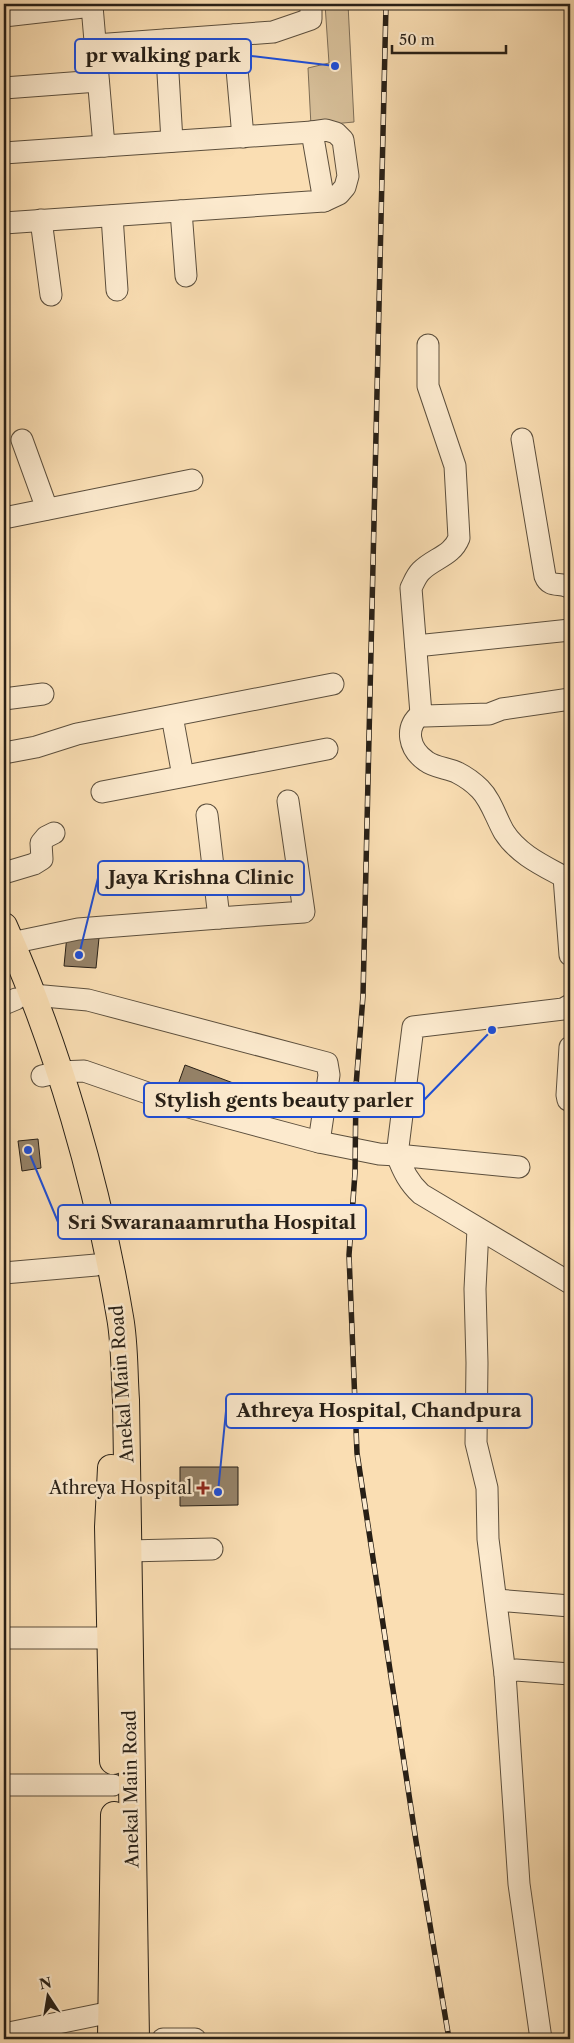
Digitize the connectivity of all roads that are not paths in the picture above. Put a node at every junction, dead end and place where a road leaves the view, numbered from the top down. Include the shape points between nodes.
1 (311, 4) edge
2 (4, 16) edge
3 (234, 35) junction
4 (166, 40) junction
5 (95, 45) junction
6 (98, 81) junction
7 (4, 88) edge
8 (312, 132) junction
9 (243, 137) junction
10 (172, 141) junction
11 (104, 146) junction
12 (4, 153) edge
13 (324, 201) junction
14 (180, 211) junction
15 (112, 216) junction
16 (41, 220) junction
17 (4, 223) edge
18 (186, 276) dead end
19 (117, 290) dead end
20 (51, 295) dead end
21 (428, 345) dead end
22 (522, 439) dead end
23 (22, 440) dead end
24 (192, 480) dead end
25 (47, 509) junction
26 (4, 518) edge
27 (570, 587) edge
28 (570, 630) edge
29 (416, 646) junction
30 (333, 684) dead end
31 (43, 694) dead end
32 (10, 698) edge
33 (570, 699) edge
34 (421, 714) junction
35 (172, 716) junction
36 (328, 749) dead end
37 (4, 753) edge
38 (183, 776) junction
39 (102, 792) dead end
40 (288, 802) dead end
41 (207, 815) dead end
42 (54, 833) dead end
43 (4, 873) edge
44 (567, 877) edge
45 (219, 918) junction
46 (8, 935) edge
47 (570, 955) edge
48 (4, 972) edge
49 (17, 999) edge
50 (567, 1007) edge
51 (570, 1047) edge
52 (51, 1074) junction
53 (570, 1100) edge
54 (319, 1142) junction
55 (397, 1155) junction
56 (519, 1166) dead end
57 (478, 1229) junction
58 (96, 1265) junction
59 (4, 1273) edge
60 (570, 1283) edge
61 (212, 1549) dead end
62 (128, 1550) junction
63 (496, 1600) junction
64 (570, 1606) edge
65 (4, 1638) edge
66 (110, 1638) junction
67 (506, 1674) junction
68 (570, 1674) edge
69 (4, 1785) edge
70 (113, 1785) junction
71 (123, 2010) junction
72 (4, 2034) edge
73 (111, 2039) edge
74 (136, 2039) edge
75 (163, 2039) edge
76 (195, 2039) edge
77 (541, 2039) edge

1 - 3 street via 311,19 273,32
2 - 5 street via 92,6
3 - 4 street
3 - 9 street
4 - 5 street
4 - 10 street
5 - 6 street
6 - 7 street
6 - 11 street
8 - 9 street
8 - 13 street
8 - 13 street via 331,131 343,140 348,176 345,187 340,194
9 - 10 street
10 - 11 street
11 - 12 street
13 - 14 street
14 - 15 street
14 - 18 street
15 - 16 street
15 - 19 street
16 - 17 street
16 - 20 street
21 - 29 street via 428,386 455,466 459,538 456,546 421,571 411,588
22 - 27 street via 545,576 552,585 558,583
23 - 25 street
24 - 25 street
25 - 26 street
28 - 29 street
29 - 34 street
30 - 35 street
31 - 32 street
33 - 34 street via 502,709 489,714
34 - 44 street via 413,720 410,736 415,749 427,762 458,773 475,784 505,833 524,855
35 - 37 street via 76,734
35 - 38 street
36 - 38 street
38 - 39 street
40 - 45 street via 304,912
41 - 45 street
42 - 43 street via 40,843 42,859
44 - 47 street
45 - 46 street
46 - 49 main road, Anekal Main Road
48 - 49 main road
49 - 52 main road, Anekal Main Road
49 - 54 street via 88,1000 328,1063
50 - 55 street via 413,1027
51 - 53 street via 567,1095
52 - 54 street via 84,1071 185,1106
52 - 58 main road
52 - 62 main road, Anekal Main Road via 81,1144 120,1318 126,1400
54 - 55 street
55 - 56 street
55 - 57 street via 403,1172 416,1190
57 - 60 street
57 - 63 street via 476,1443 487,1488 488,1539
58 - 59 street
58 - 66 main road via 112,1391 108,1527
61 - 62 street
62 - 71 main road, Anekal Main Road
63 - 64 street
63 - 67 street
65 - 66 street
66 - 70 main road
67 - 68 street via 516,1670
67 - 77 street via 518,1884
69 - 70 street
70 - 71 main road
71 - 72 street
71 - 73 main road
71 - 74 main road, Anekal Main Road
75 - 76 street

